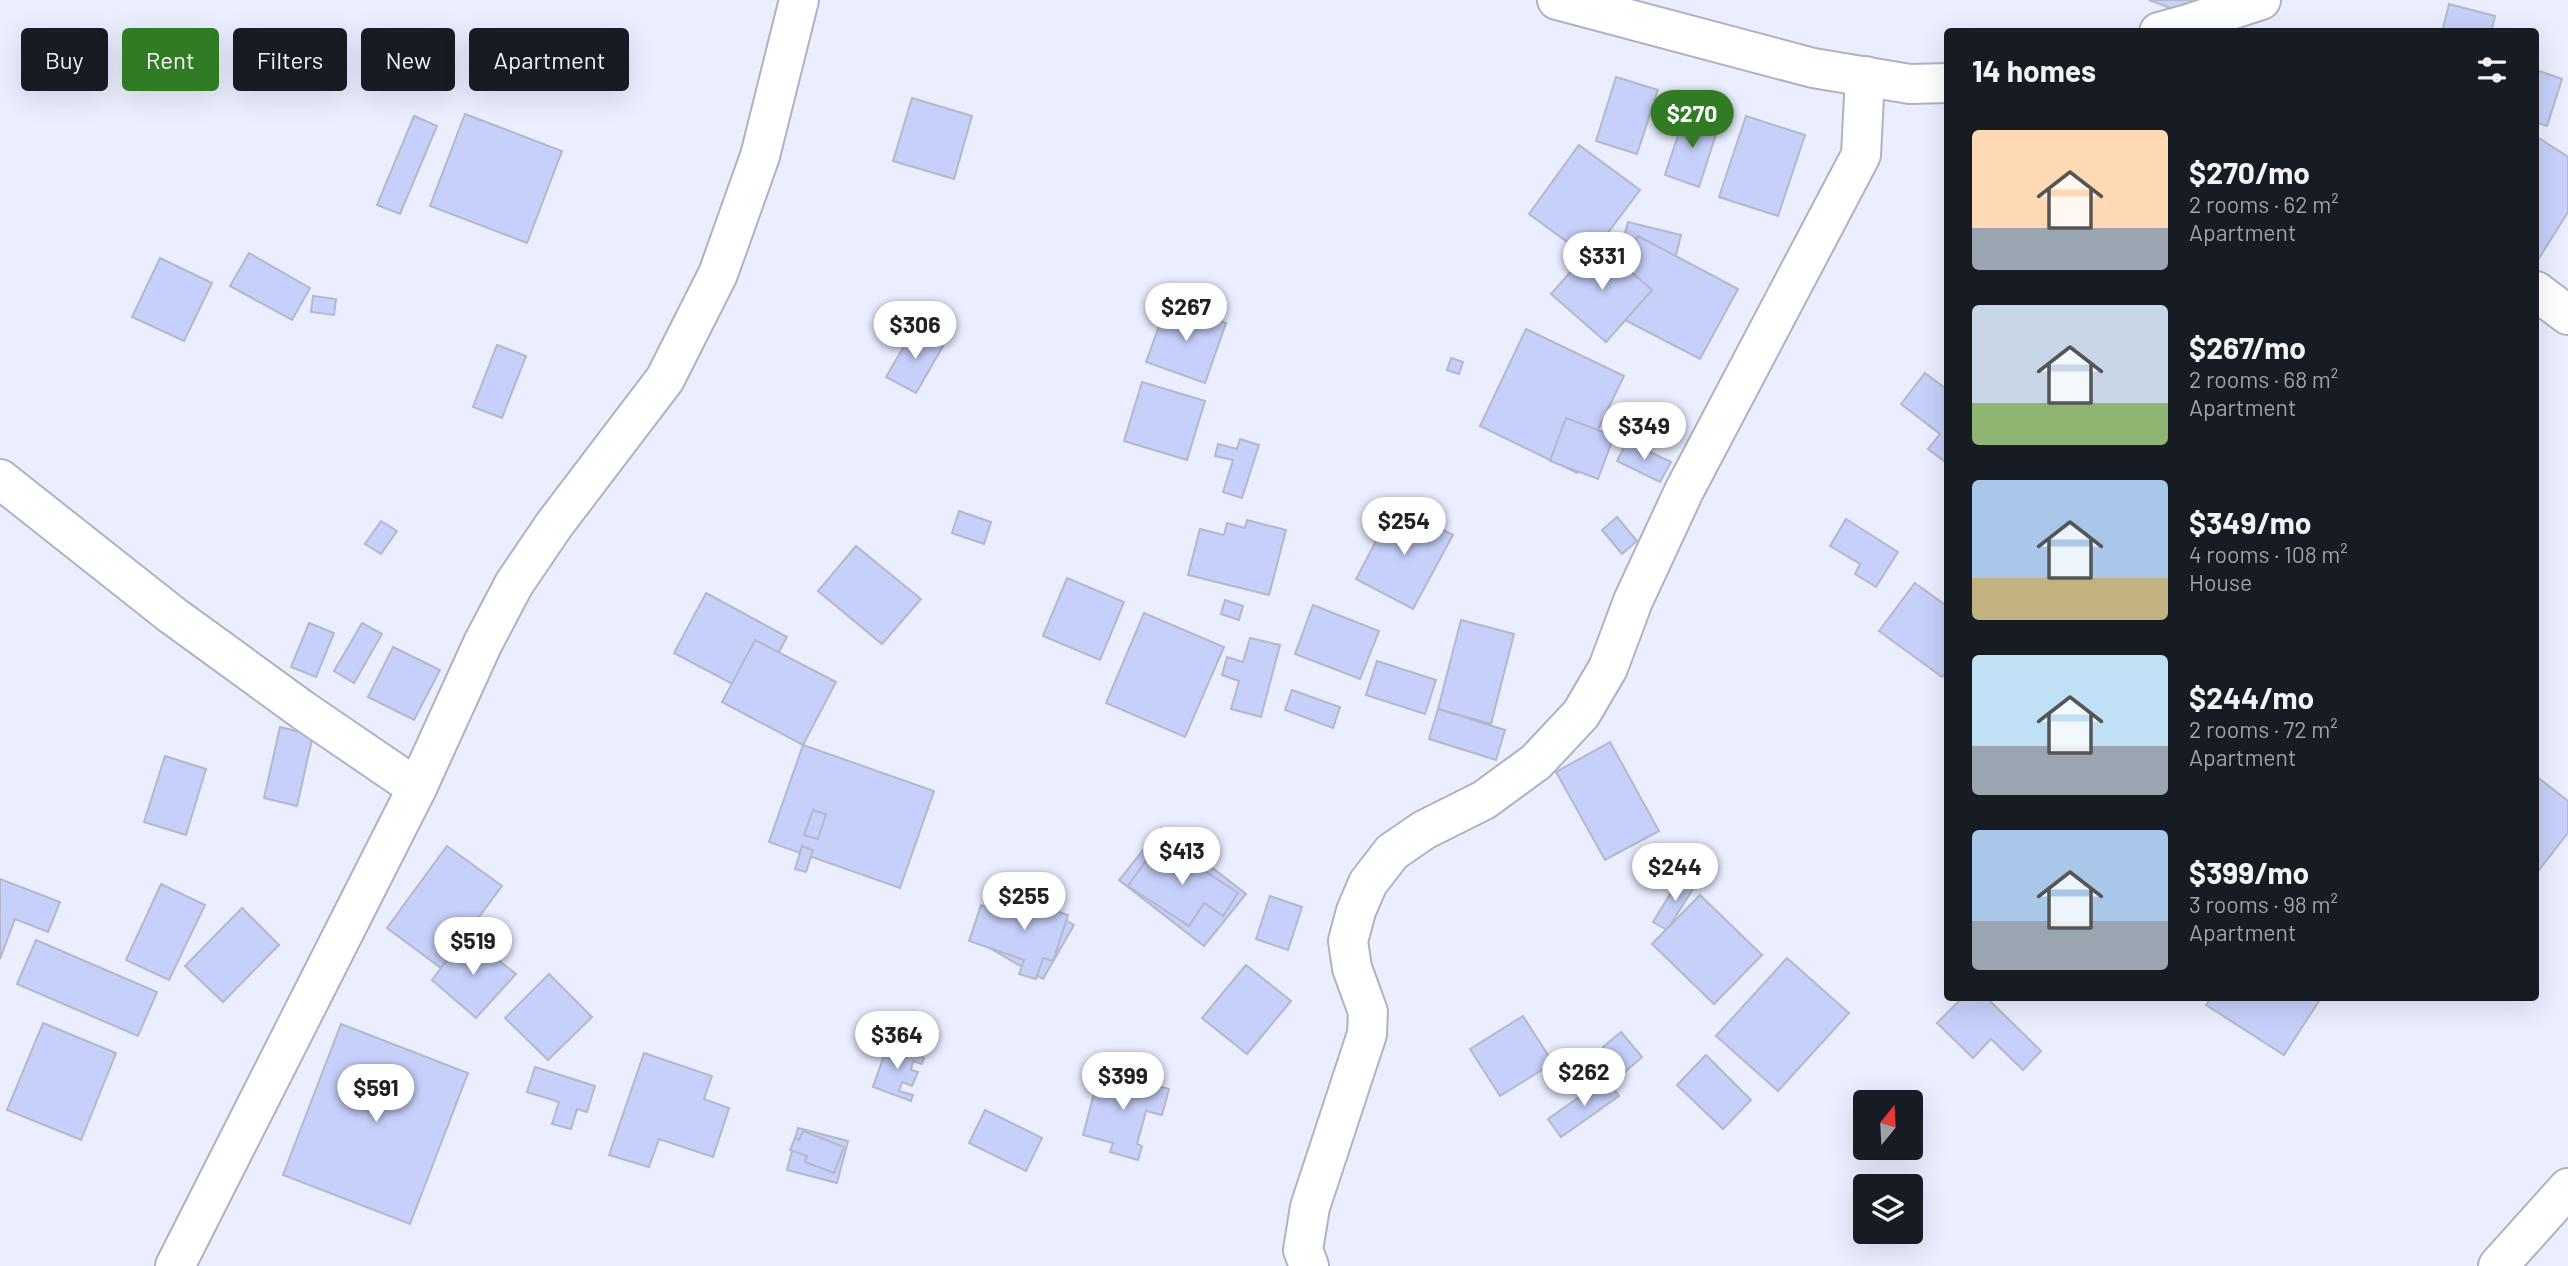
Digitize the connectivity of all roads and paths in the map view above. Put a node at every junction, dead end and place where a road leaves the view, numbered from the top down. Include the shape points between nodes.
1 (799, 0) edge
2 (1557, 0) edge
3 (2260, 0) edge
4 (2184, 28) edge
5 (1865, 76) junction
6 (1944, 83) edge
7 (2539, 293) edge
8 (2568, 315) edge
9 (0, 479) edge
10 (417, 788) junction
11 (2568, 1188) edge
12 (175, 1266) edge
13 (1309, 1266) edge
14 (2498, 1266) edge

1 - 10 street via 760,156 718,274 665,379 514,584
2 - 5 street via 1814,68
3 - 4 street
5 - 6 street via 1910,84
5 - 13 street via 1861,155 1685,491 1633,601 1608,668 1581,714 1536,762 1484,800 1392,852 1368,883 1348,941 1368,1012 1367,1034 1310,1207 1303,1250
7 - 8 street
9 - 10 street via 172,615
10 - 12 street
11 - 14 street

